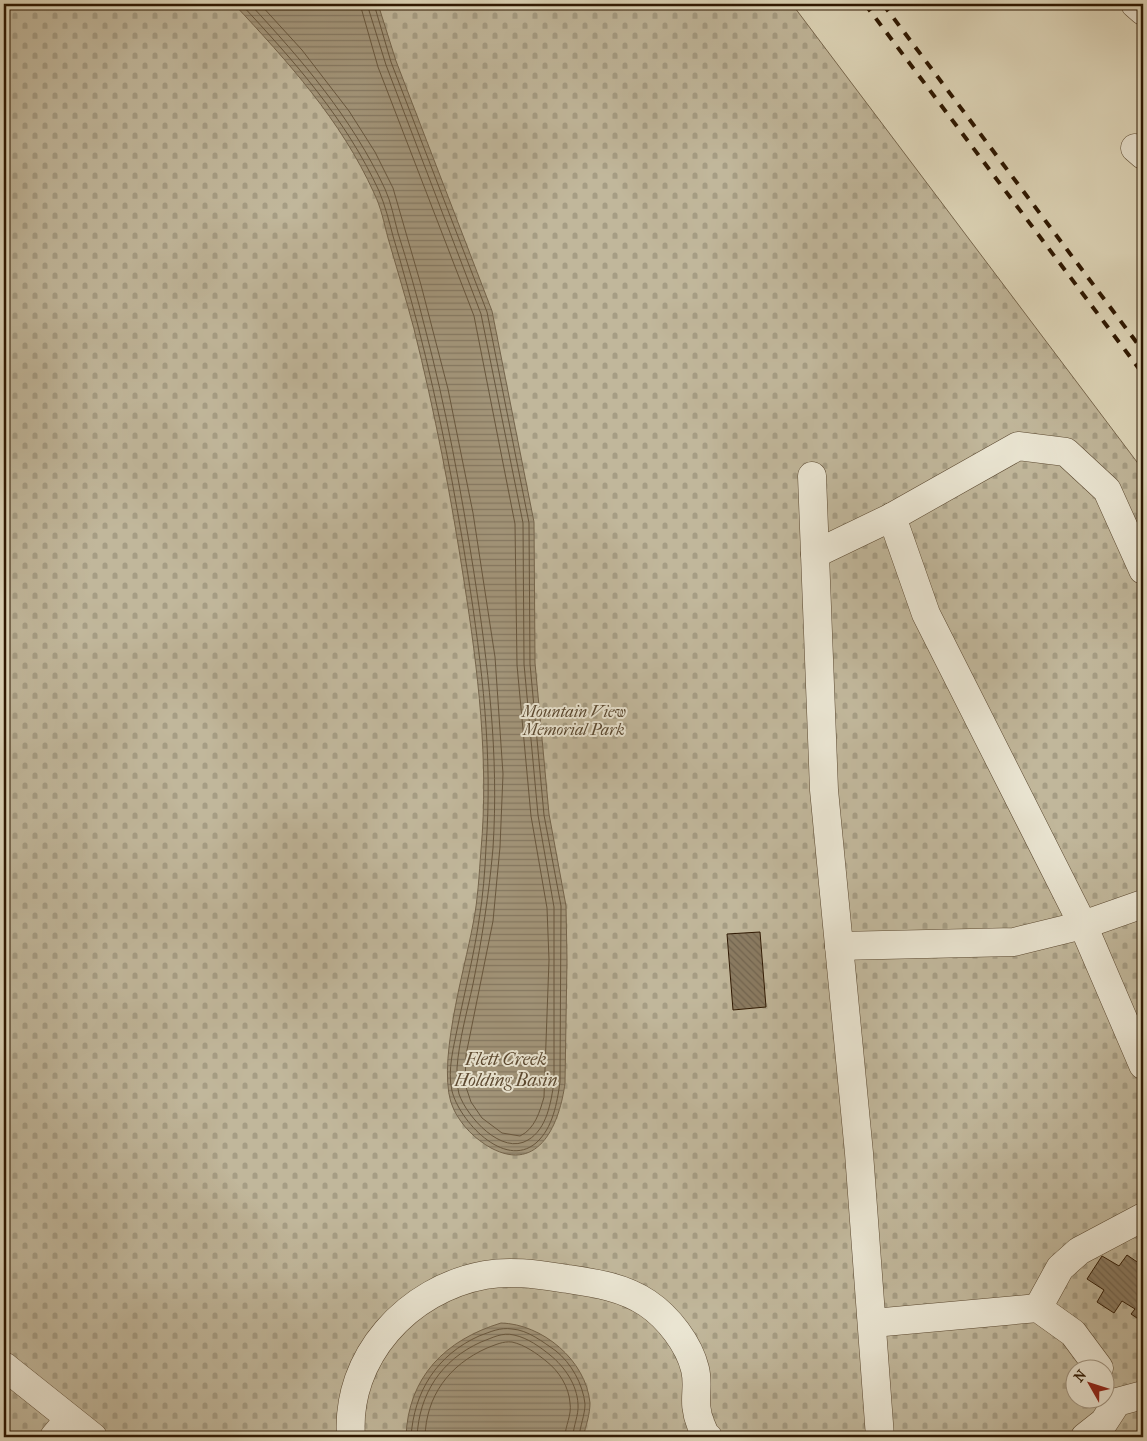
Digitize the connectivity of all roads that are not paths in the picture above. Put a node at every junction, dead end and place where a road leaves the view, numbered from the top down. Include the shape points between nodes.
1 (1135, 4) edge
2 (1143, 11) edge
3 (812, 476) dead end
4 (892, 517) junction
5 (815, 554) junction
6 (1143, 570) edge
7 (1143, 904) edge
8 (1083, 925) junction
9 (839, 946) junction
10 (1143, 1065) edge
11 (1143, 1217) edge
12 (1038, 1308) junction
13 (873, 1323) junction
14 (1092, 1358) edge
15 (4, 1366) edge
16 (1114, 1395) edge
17 (1143, 1395) edge
18 (1118, 1402) junction
19 (62, 1428) edge
20 (93, 1437) edge
21 (351, 1437) edge
22 (706, 1437) edge
23 (880, 1437) edge
24 (1085, 1437) edge

1 - 2 street
3 - 5 street
4 - 5 street
4 - 6 street via 1018,446 1066,452 1107,490
4 - 8 street via 926,614
5 - 9 street via 824,790
7 - 8 street
8 - 9 street via 1014,942
8 - 10 street
9 - 13 street
11 - 12 street via 1079,1251 1060,1268
12 - 13 street
12 - 14 street via 1073,1333
13 - 23 street
15 - 19 street
16 - 18 street
17 - 18 street
18 - 24 street via 1104,1422
19 - 20 street
21 - 22 street via 349,1418 358,1379 377,1342 400,1316 426,1296 452,1284 505,1272 601,1284 634,1295 657,1311 677,1334 696,1370 695,1409

